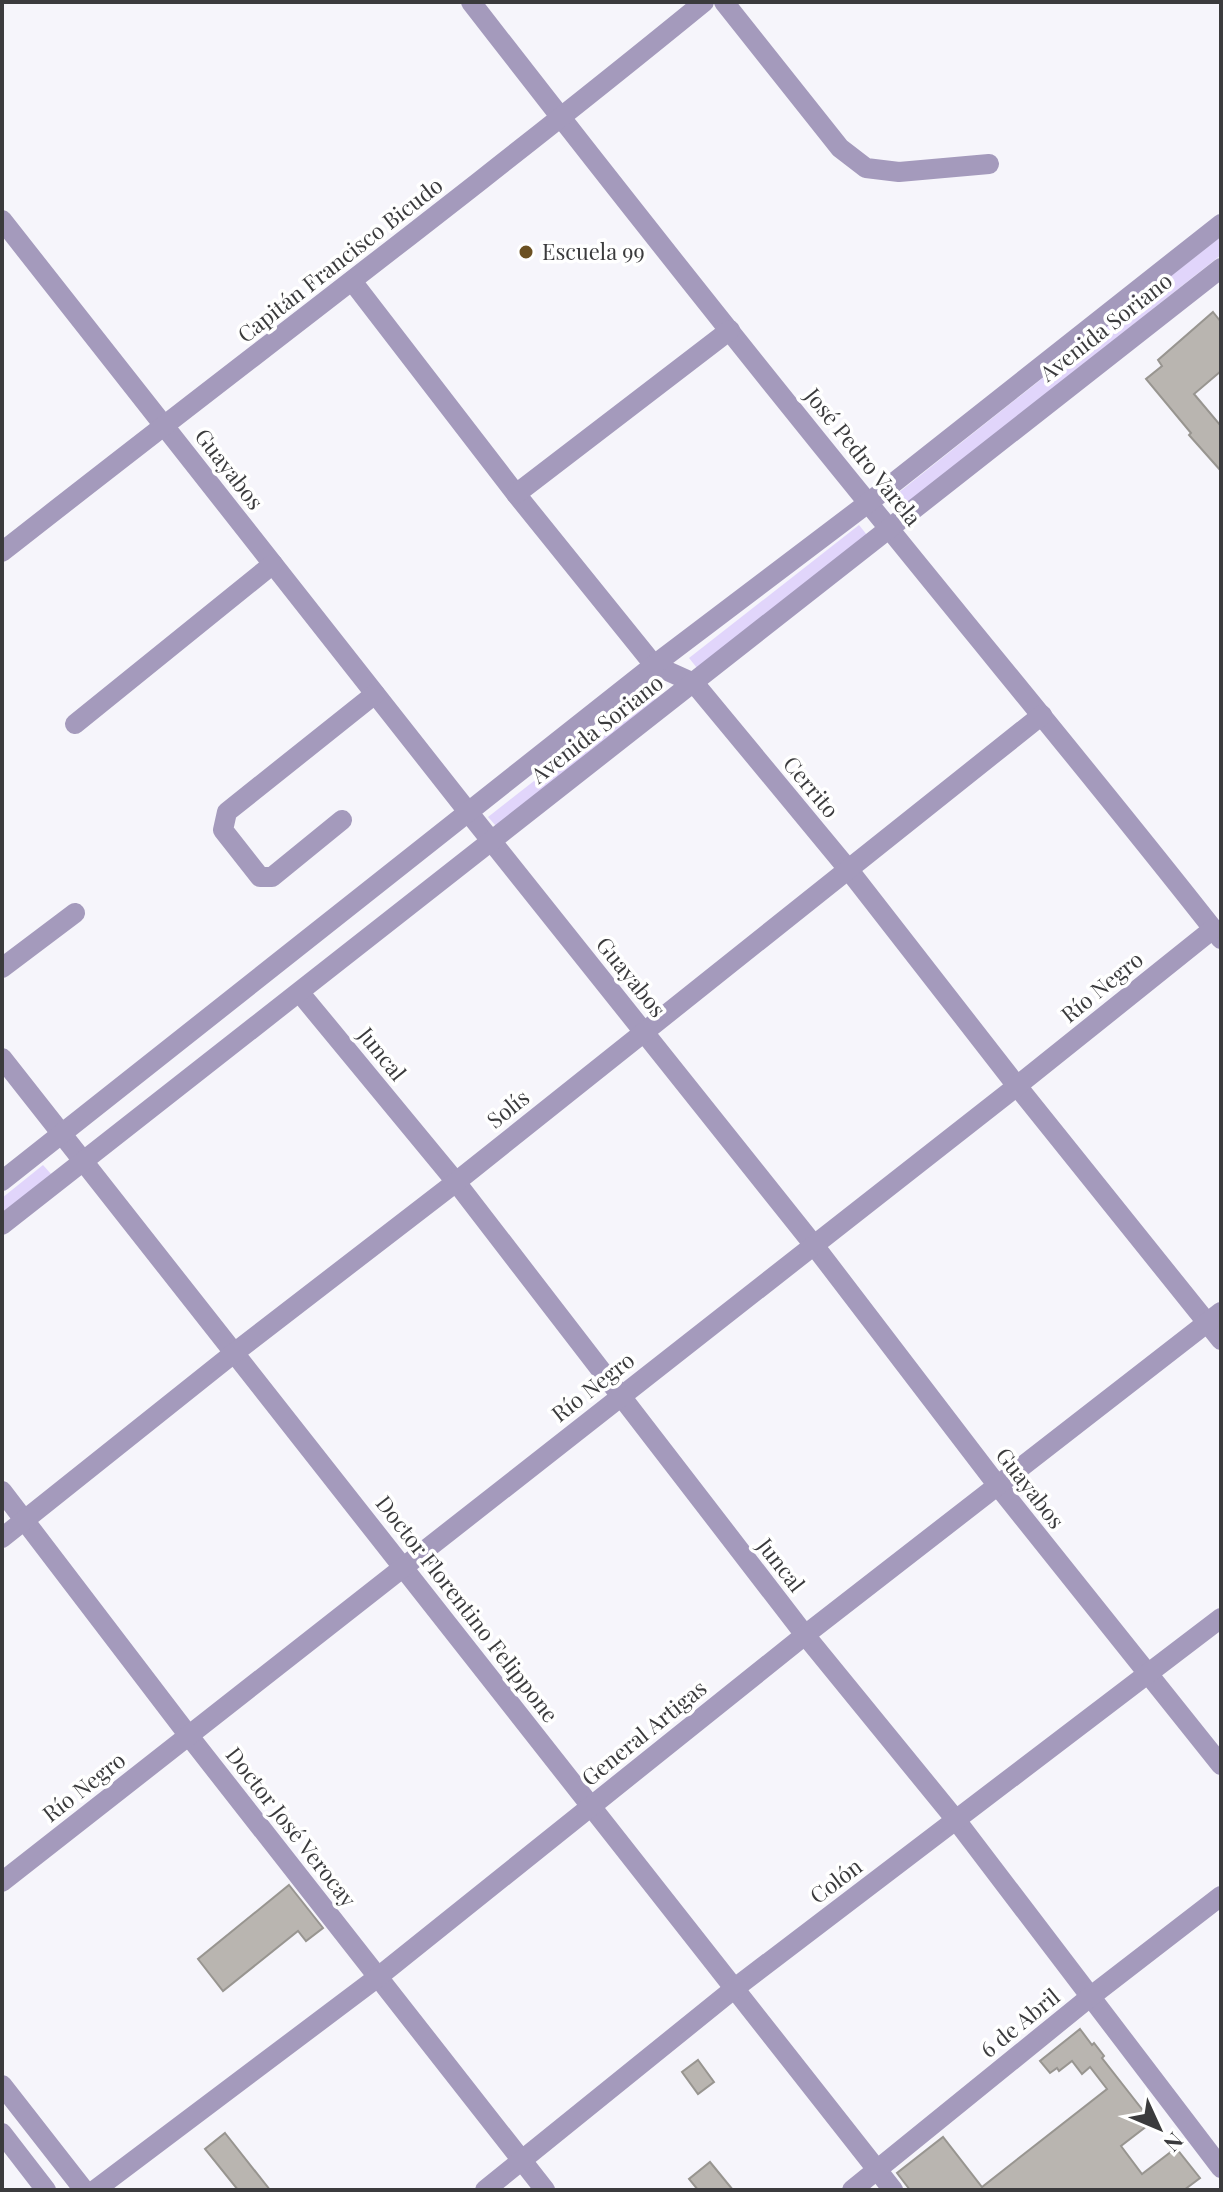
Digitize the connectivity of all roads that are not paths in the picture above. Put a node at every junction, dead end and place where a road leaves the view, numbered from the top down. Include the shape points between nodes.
1 (471, 2) edge
2 (704, 2) edge
3 (724, 2) edge
4 (562, 119) junction
5 (989, 164) dead end
6 (2, 220) edge
7 (1221, 224) edge
8 (1221, 268) edge
9 (352, 281) junction
10 (730, 330) junction
11 (163, 425) junction
12 (516, 494) junction
13 (868, 503) junction
14 (888, 529) junction
15 (2, 552) edge
16 (273, 564) junction
17 (654, 665) junction
18 (694, 683) junction
19 (375, 694) junction
20 (1042, 715) junction
21 (75, 724) dead end
22 (469, 813) junction
23 (342, 820) dead end
24 (492, 842) junction
25 (848, 869) junction
26 (75, 913) dead end
27 (1217, 934) edge
28 (2, 968) edge
29 (300, 993) junction
30 (644, 1031) junction
31 (2, 1058) edge
32 (1017, 1086) junction
33 (61, 1133) junction
34 (83, 1161) junction
35 (2, 1181) edge
36 (456, 1182) junction
37 (2, 1225) edge
38 (813, 1244) junction
39 (1214, 1318) edge
40 (1221, 1340) edge
41 (234, 1353) junction
42 (621, 1395) junction
43 (998, 1486) junction
44 (2, 1491) edge
45 (25, 1520) junction
46 (2, 1538) edge
47 (403, 1567) junction
48 (1221, 1618) edge
49 (805, 1635) junction
50 (1146, 1673) junction
51 (189, 1736) junction
52 (1221, 1765) edge
53 (591, 1806) junction
54 (956, 1820) junction
55 (2, 1882) edge
56 (1221, 1896) edge
57 (378, 1977) junction
58 (735, 1988) junction
59 (1090, 1997) junction
60 (2, 2085) edge
61 (2, 2133) edge
62 (522, 2161) junction
63 (1221, 2168) edge
64 (878, 2170) junction
65 (46, 2190) edge
66 (84, 2190) edge
67 (95, 2190) edge
68 (485, 2190) edge
69 (545, 2190) edge
70 (852, 2190) edge
71 (893, 2190) edge

1 - 4 street, José Pedro Varela
2 - 4 street, Capitán Francisco Bicudo
3 - 5 street via 840,148 866,168 899,172
4 - 9 street, Capitán Francisco Bicudo
4 - 10 street, José Pedro Varela
6 - 11 street, Guayabos
7 - 13 street, Avenida Soriano
8 - 14 street, Avenida Soriano
9 - 11 street, Capitán Francisco Bicudo
9 - 12 street, Cerrito
10 - 12 street
10 - 13 street, José Pedro Varela
11 - 15 street, Capitán Francisco Bicudo
11 - 16 street, Guayabos
12 - 17 street, Cerrito
13 - 14 street, José Pedro Varela
13 - 17 street, Avenida Soriano
14 - 18 street, Avenida Soriano
14 - 20 street, José Pedro Varela
16 - 19 street, Guayabos
16 - 21 street
17 - 18 street, Cerrito
17 - 22 street, Avenida Soriano
18 - 24 street, Avenida Soriano
18 - 25 street, Cerrito
19 - 22 street, Guayabos
19 - 23 street via 227,812 223,830 260,877 272,877
20 - 25 street, Solís
20 - 27 street, José Pedro Varela
22 - 24 street, Guayabos
22 - 33 street, Avenida Soriano
24 - 29 street, Avenida Soriano
24 - 30 street, Guayabos
25 - 30 street, Solís
25 - 32 street, Cerrito
26 - 28 street
27 - 32 street, Río Negro
29 - 34 street, Avenida Soriano
29 - 36 street, Juncal
30 - 36 street, Solís
30 - 38 street, Guayabos
31 - 33 street, Doctor Florentino Felippone
32 - 38 street, Río Negro
32 - 39 street, Cerrito
33 - 34 street, Doctor Florentino Felippone
33 - 35 street, Avenida Soriano
34 - 37 street, Avenida Soriano
34 - 41 street, Doctor Florentino Felippone
36 - 41 street, Solís
36 - 42 street, Juncal
38 - 42 street, Río Negro
38 - 43 street, Guayabos
39 - 40 street, Cerrito
39 - 43 street, General Artigas
41 - 45 street, Solís
41 - 47 street, Doctor Florentino Felippone
42 - 47 street, Río Negro
42 - 49 street, Juncal
43 - 49 street, General Artigas
43 - 50 street, Guayabos
44 - 45 street, Doctor José Verocay
45 - 46 street, Solís
45 - 51 street, Doctor José Verocay
47 - 51 street, Río Negro
47 - 53 street, Doctor Florentino Felippone
48 - 50 street, Colón
49 - 53 street, General Artigas
49 - 54 street, Juncal
50 - 52 street, Guayabos
50 - 54 street, Colón
51 - 55 street, Río Negro
51 - 57 street, Doctor José Verocay
53 - 57 street, General Artigas
53 - 58 street, Doctor Florentino Felippone
54 - 58 street, Colón
54 - 59 street, Juncal
56 - 59 street, 6 de Abril
57 - 62 street, Doctor José Verocay
57 - 67 street, General Artigas
58 - 62 street, Colón
58 - 64 street, Doctor Florentino Felippone
59 - 63 street, Juncal
59 - 64 street, 6 de Abril
60 - 66 street
61 - 65 street
62 - 68 street, Colón
62 - 69 street, Doctor José Verocay
64 - 70 street, 6 de Abril
64 - 71 street, Doctor Florentino Felippone

